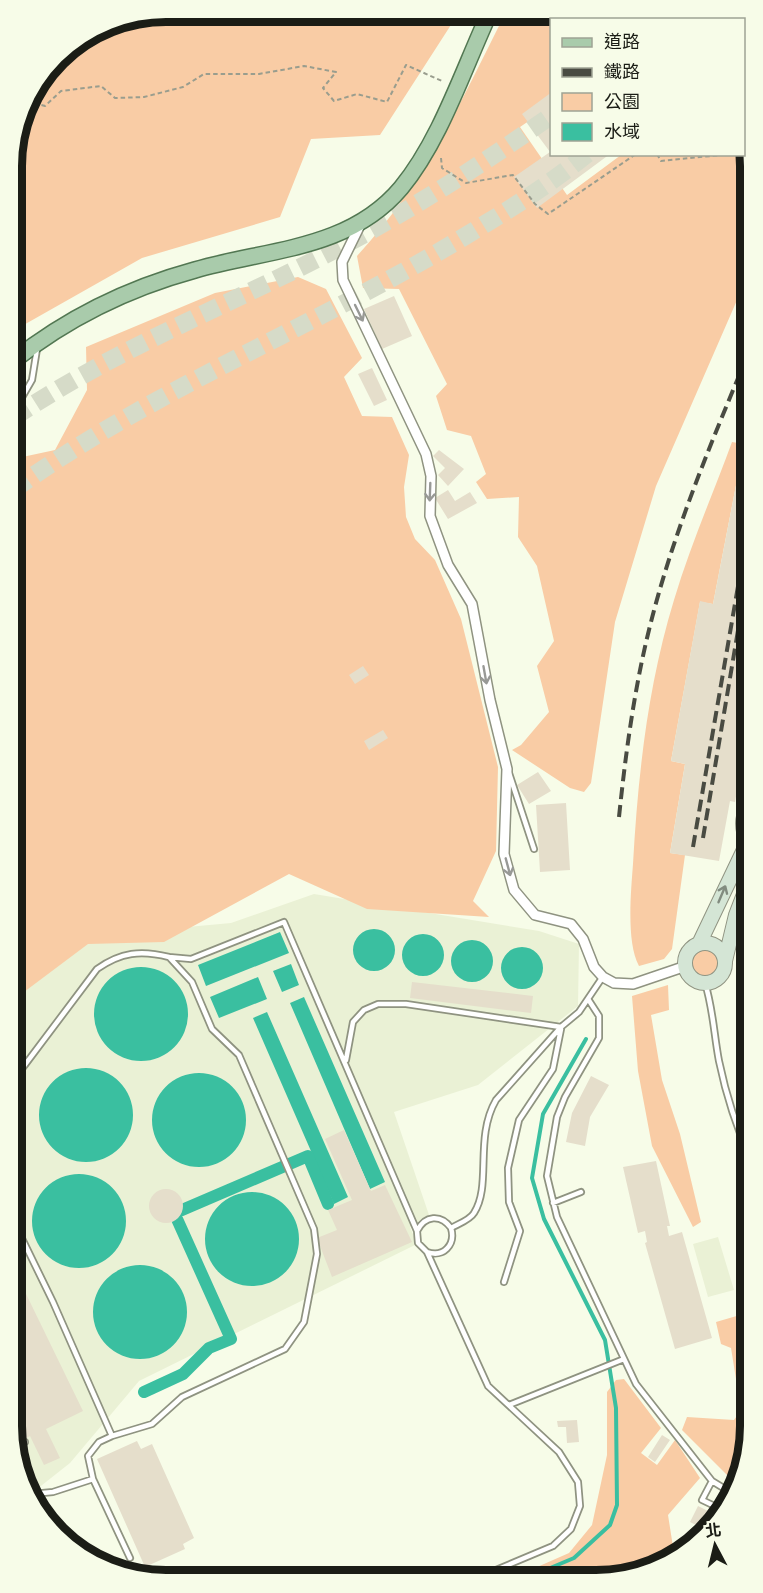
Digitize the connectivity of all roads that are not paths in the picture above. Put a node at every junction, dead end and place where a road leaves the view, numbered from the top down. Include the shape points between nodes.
1 (485, 22) edge
2 (361, 223) junction
3 (39, 341) junction
4 (23, 353) edge
5 (23, 396) edge
6 (507, 765) junction
7 (534, 849) dead end
8 (740, 863) edge
9 (740, 905) edge
10 (699, 944) junction
11 (170, 957) junction
12 (725, 961) junction
13 (686, 966) junction
14 (603, 977) junction
15 (705, 983) junction
16 (588, 999) junction
17 (561, 1027) junction
18 (345, 1063) junction
19 (22, 1068) edge
20 (740, 1120) edge
21 (736, 1122) junction
22 (740, 1132) edge
23 (581, 1192) dead end
24 (553, 1203) junction
25 (451, 1228) junction
26 (417, 1231) junction
27 (22, 1239) edge
28 (427, 1252) junction
29 (504, 1282) dead end
30 (624, 1359) junction
31 (509, 1405) junction
32 (112, 1436) junction
33 (93, 1479) junction
34 (712, 1481) junction
35 (726, 1490) edge
36 (39, 1493) edge
37 (716, 1507) edge
38 (130, 1558) dead end
39 (496, 1570) edge

1 - 2 main road via 426,152 400,189
2 - 3 main road via 319,241 165,279 82,315
2 -> 6 street via 342,262 343,280 426,454 431,476 429,516 448,565 472,604
3 - 4 main road
3 - 5 lane via 32,380
6 - 7 lane
6 -> 14 street via 504,854 514,890 535,915 571,924
10 -> 8 street
9 - 12 street
10 - 12 street via 712,944
10 - 13 street via 687,954
11 - 18 lane via 191,959 284,922
11 - 19 lane via 134,952 114,957 97,969
11 - 32 lane via 192,982 212,1029 239,1055 314,1229 317,1254 304,1323 285,1349 182,1397 152,1424
12 - 15 street via 722,974
13 - 14 street via 633,984 614,983
13 - 15 street via 692,978
14 - 16 lane
15 - 21 lane via 719,1063
16 - 17 lane
16 - 24 lane via 599,1016 600,1038 557,1117 547,1162
17 - 18 lane via 406,1004 378,1004 364,1010 353,1022
17 - 25 lane via 488,1114 480,1201 473,1215
17 - 29 lane via 553,1069 519,1120 508,1168 509,1202 520,1231
18 - 26 lane
20 - 21 lane
21 - 22 lane
23 - 24 lane
24 - 30 lane
25 - 26 lane via 445,1220 432,1218
25 - 28 lane via 453,1240 447,1250 438,1254
26 - 28 lane via 418,1243
27 - 32 lane
28 - 31 lane via 488,1386
30 - 31 lane
30 - 34 lane via 636,1384
31 - 39 lane via 559,1452 578,1482 580,1506 571,1529 553,1546
32 - 33 lane via 99,1442 88,1456
33 - 36 lane
33 - 38 lane
34 - 35 lane
34 - 37 lane via 702,1500

